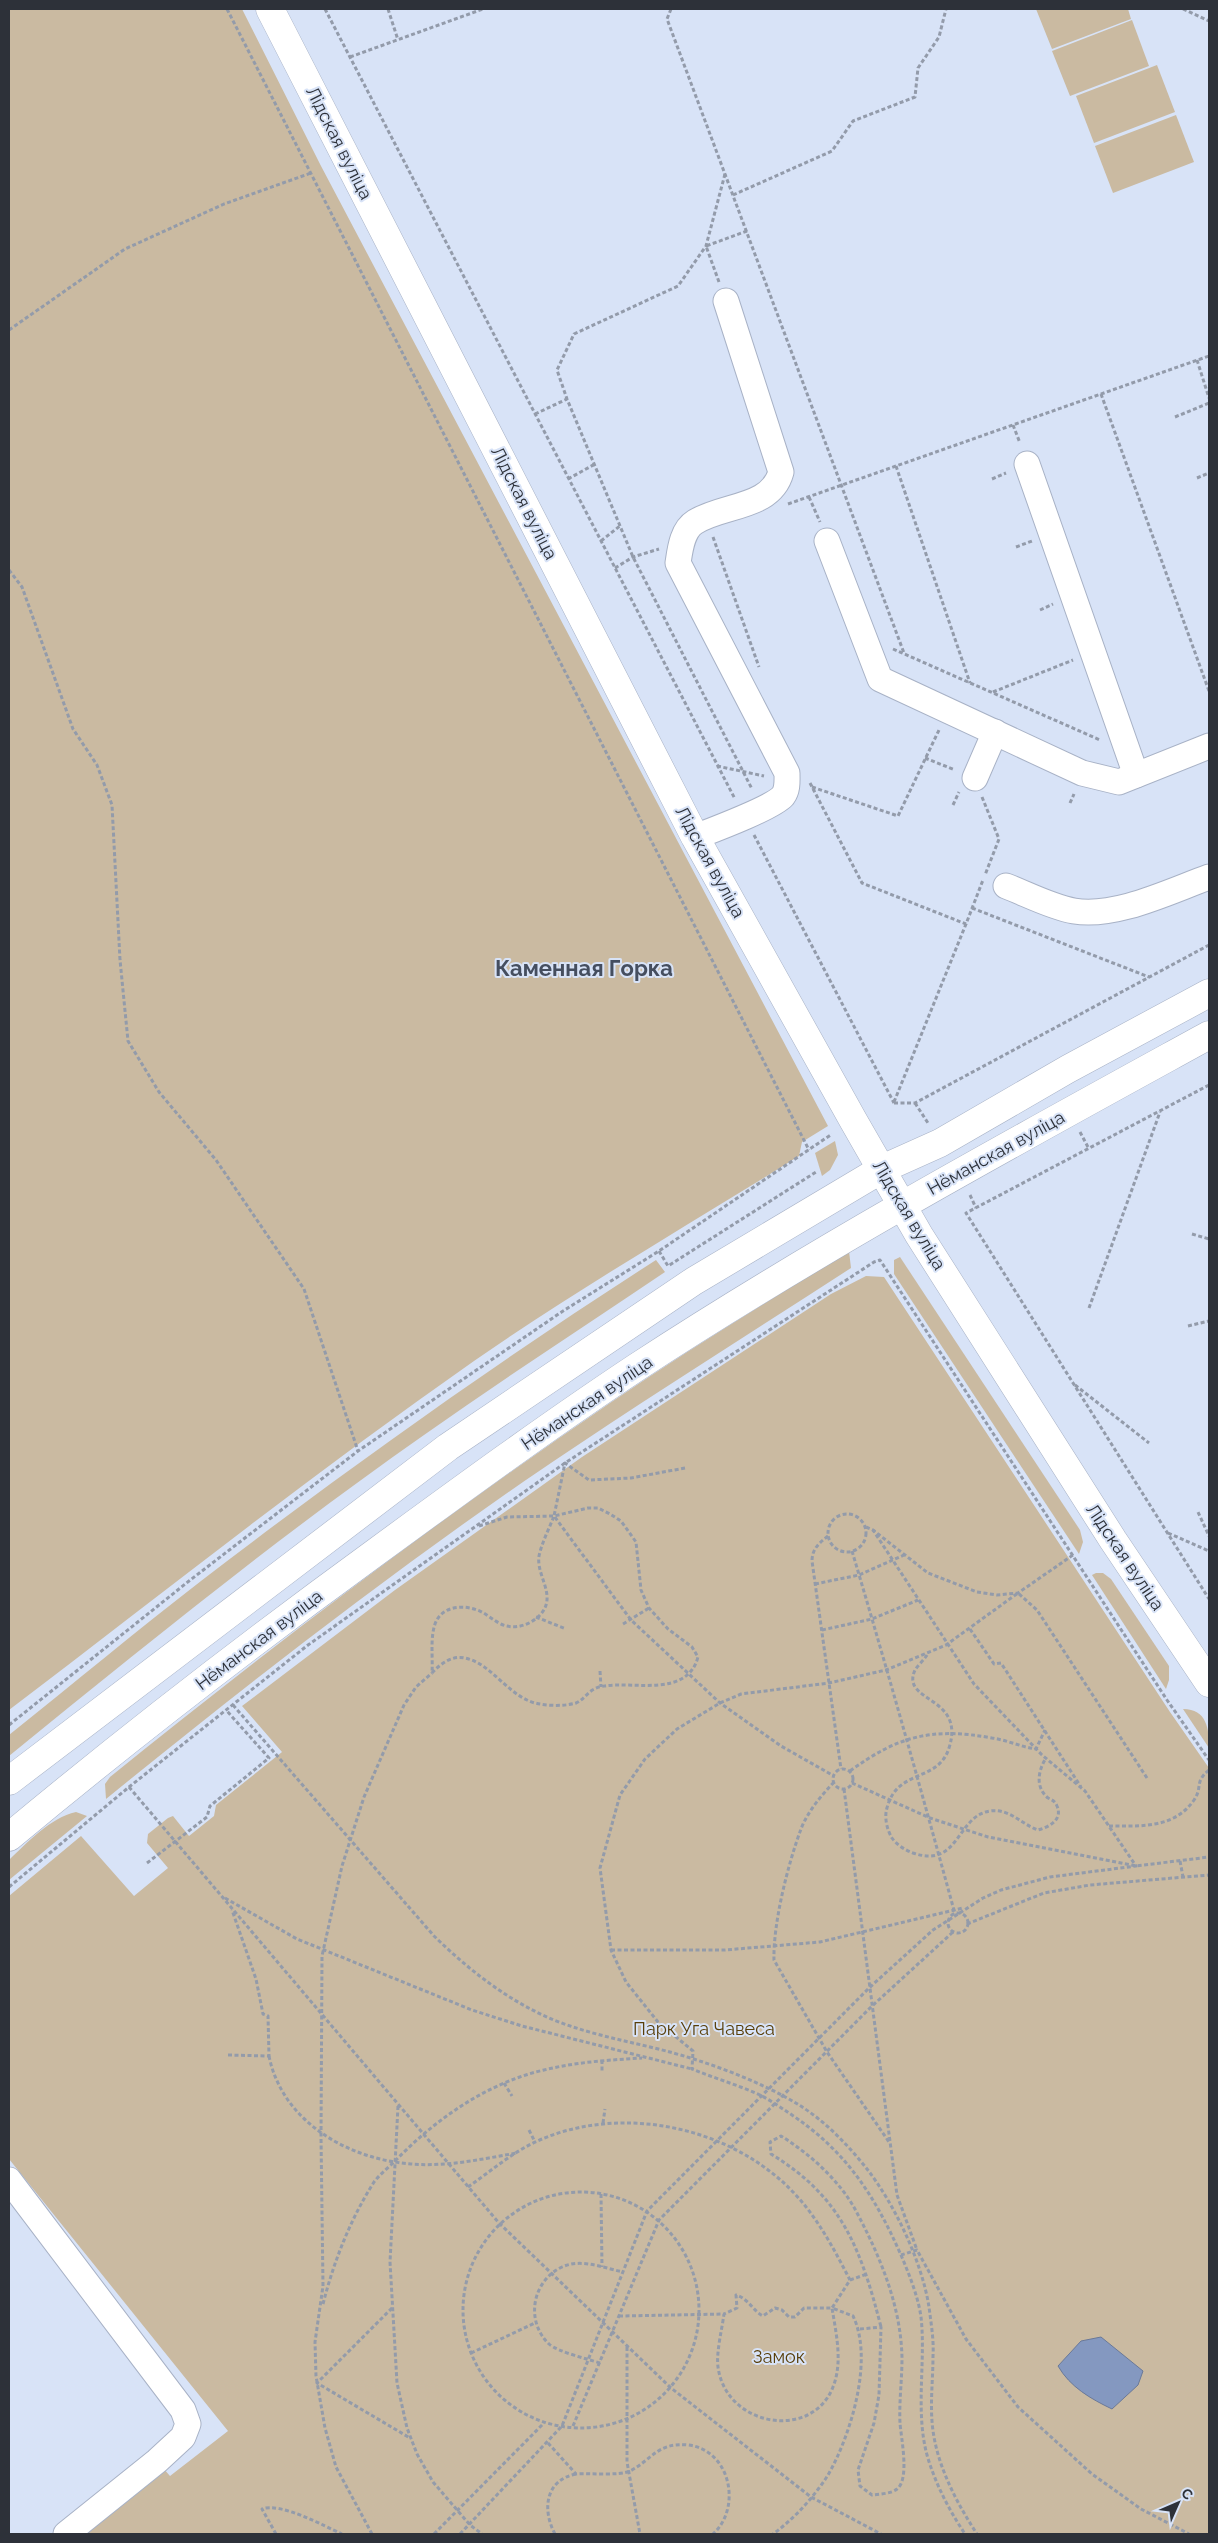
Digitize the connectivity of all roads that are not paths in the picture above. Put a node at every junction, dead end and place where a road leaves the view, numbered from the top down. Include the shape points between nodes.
1 (270, 9) edge
2 (726, 301) road end
3 (1027, 464) dead end
4 (828, 541) dead end
5 (995, 732) junction
6 (1209, 746) edge
7 (1132, 764) junction
8 (975, 778) road end
9 (695, 837) junction
10 (1209, 877) edge
11 (1006, 886) dead end
12 (1209, 993) edge
13 (1209, 1036) edge
14 (882, 1169) junction
15 (903, 1205) junction
16 (1209, 1683) edge
17 (9, 1781) edge
18 (9, 1837) edge
19 (9, 2180) edge
20 (66, 2534) edge

1 - 9 main road, Лідская вуліца
2 - 9 lane via 781,472 777,485 766,495 694,522 681,542 678,563 787,774 788,785 782,796 753,813
3 - 7 lane
4 - 5 lane via 880,679
5 - 7 lane via 1082,773 1119,782
5 - 8 lane
6 - 7 lane
9 - 14 main road, Лідская вуліца
10 - 11 lane via 1138,903 1090,913 1071,911
12 - 14 main road, Нёманская вуліца via 940,1142
13 - 15 main road, Нёманская вуліца
14 - 15 main road, Лідская вуліца
14 - 17 main road, Нёманская вуліца via 694,1281 448,1447
15 - 16 main road, Лідская вуліца via 1112,1540
15 - 18 main road, Нёманская вуліца via 853,1232 636,1368 450,1497 289,1616
19 - 20 lane via 183,2410 188,2424 183,2437 157,2461

